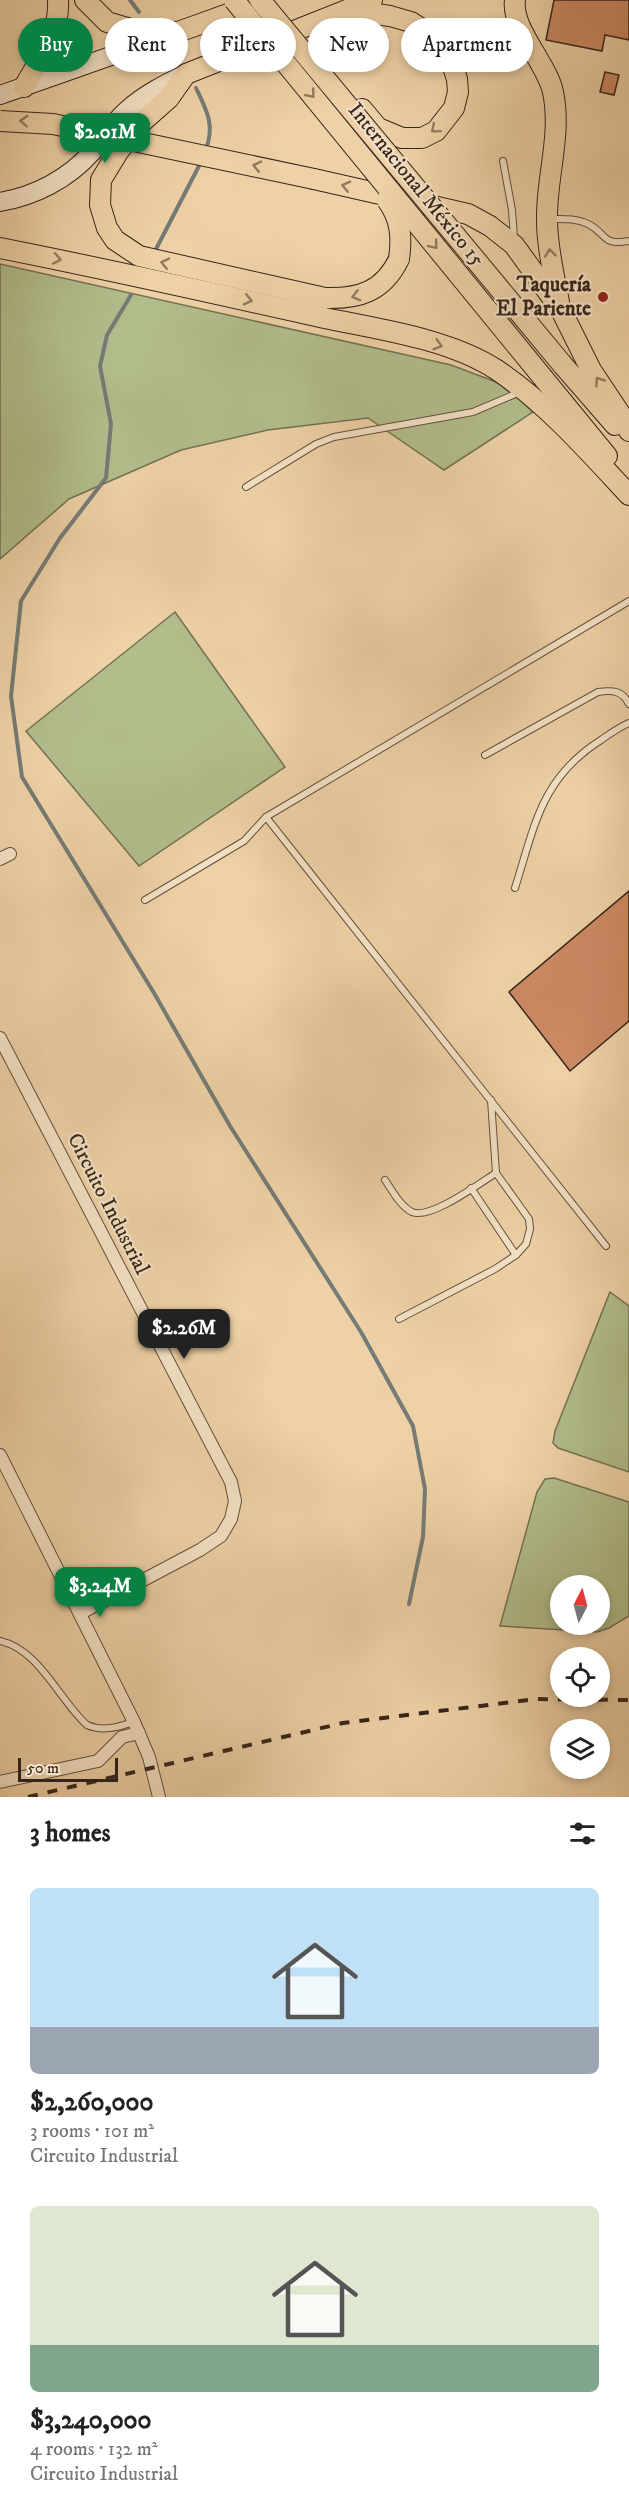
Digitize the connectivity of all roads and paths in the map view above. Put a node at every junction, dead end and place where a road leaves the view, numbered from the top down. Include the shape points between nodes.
1 (58, 0) edge
2 (85, 0) edge
3 (234, 0) edge
4 (260, 0) edge
5 (267, 0) edge
6 (372, 0) edge
7 (515, 0) edge
8 (345, 10) junction
9 (105, 20) edge
10 (188, 28) edge
11 (308, 57) edge
12 (105, 58) edge
13 (320, 72) edge
14 (324, 72) edge
15 (186, 74) junction
16 (24, 87) junction
17 (0, 95) edge
18 (0, 121) edge
19 (363, 159) junction
20 (503, 161) dead end
21 (0, 202) edge
22 (547, 220) junction
23 (629, 241) edge
24 (514, 245) junction
25 (0, 248) edge
26 (561, 310) junction
27 (524, 391) junction
28 (629, 431) edge
29 (629, 440) edge
30 (629, 484) edge
31 (246, 487) dead end
32 (629, 495) edge
33 (629, 602) edge
34 (629, 704) edge
35 (629, 723) edge
36 (485, 755) dead end
37 (266, 817) junction
38 (515, 888) dead end
39 (145, 900) dead end
40 (0, 1038) edge
41 (490, 1100) junction
42 (496, 1173) junction
43 (385, 1180) dead end
44 (471, 1188) junction
45 (606, 1246) dead end
46 (516, 1255) junction
47 (399, 1319) dead end
48 (0, 1455) edge
49 (81, 1613) junction
50 (0, 1641) edge
51 (137, 1728) junction
52 (0, 1782) edge
53 (159, 1797) edge

1 - 16 main road via 52,40
2 - 9 main road
3 -> 19 main road, Internacional México 15, bridge
4 - 11 main road, Internacional México 15, bridge
5 - 10 main road
6 - 8 main road
7 - 22 main road via 520,26 550,80 554,95 556,128
8 -> 14 main road via 411,22 440,41 457,79 454,108 436,131 422,138 402,138 378,128 338,80
8 - 15 main road
12 - 16 main road
13 - 29 main road, Internacional México 15, bridge
19 -> 15 main road, bridge via 369,176 390,203 401,233 399,259 385,281 365,294 325,298 139,255 115,240 107,228 100,205 101,180 142,122 169,98
15 - 21 main road via 156,88 127,110 91,153 57,180 40,190
16 - 17 main road
24 -> 18 main road, bridge via 468,214 53,123
19 -> 30 main road, Internacional México 15, bridge
20 - 24 lane
22 - 23 lane via 571,219 590,225 604,240
26 -> 22 main road
24 - 26 main road
25 -> 27 main road via 128,273 443,346 470,355
28 -> 26 main road via 591,370
27 - 31 lane via 473,412 334,437
27 - 32 main road
33 - 37 lane
34 - 36 lane via 619,692 598,692
35 - 38 lane via 594,744 566,768 549,790
37 - 39 lane via 244,841
37 - 41 lane
40 - 49 street, Circuito Industrial via 225,1472 235,1501 231,1519 220,1536
41 - 42 lane
41 - 45 lane
42 - 44 lane
42 - 46 lane via 528,1219 526,1244
43 - 44 lane via 400,1202 420,1213 438,1208
44 - 46 lane
46 - 47 lane
48 - 49 street
49 - 51 street
50 - 51 lane via 10,1643 34,1662 87,1725 95,1729
51 - 52 street via 98,1761
51 - 53 street

